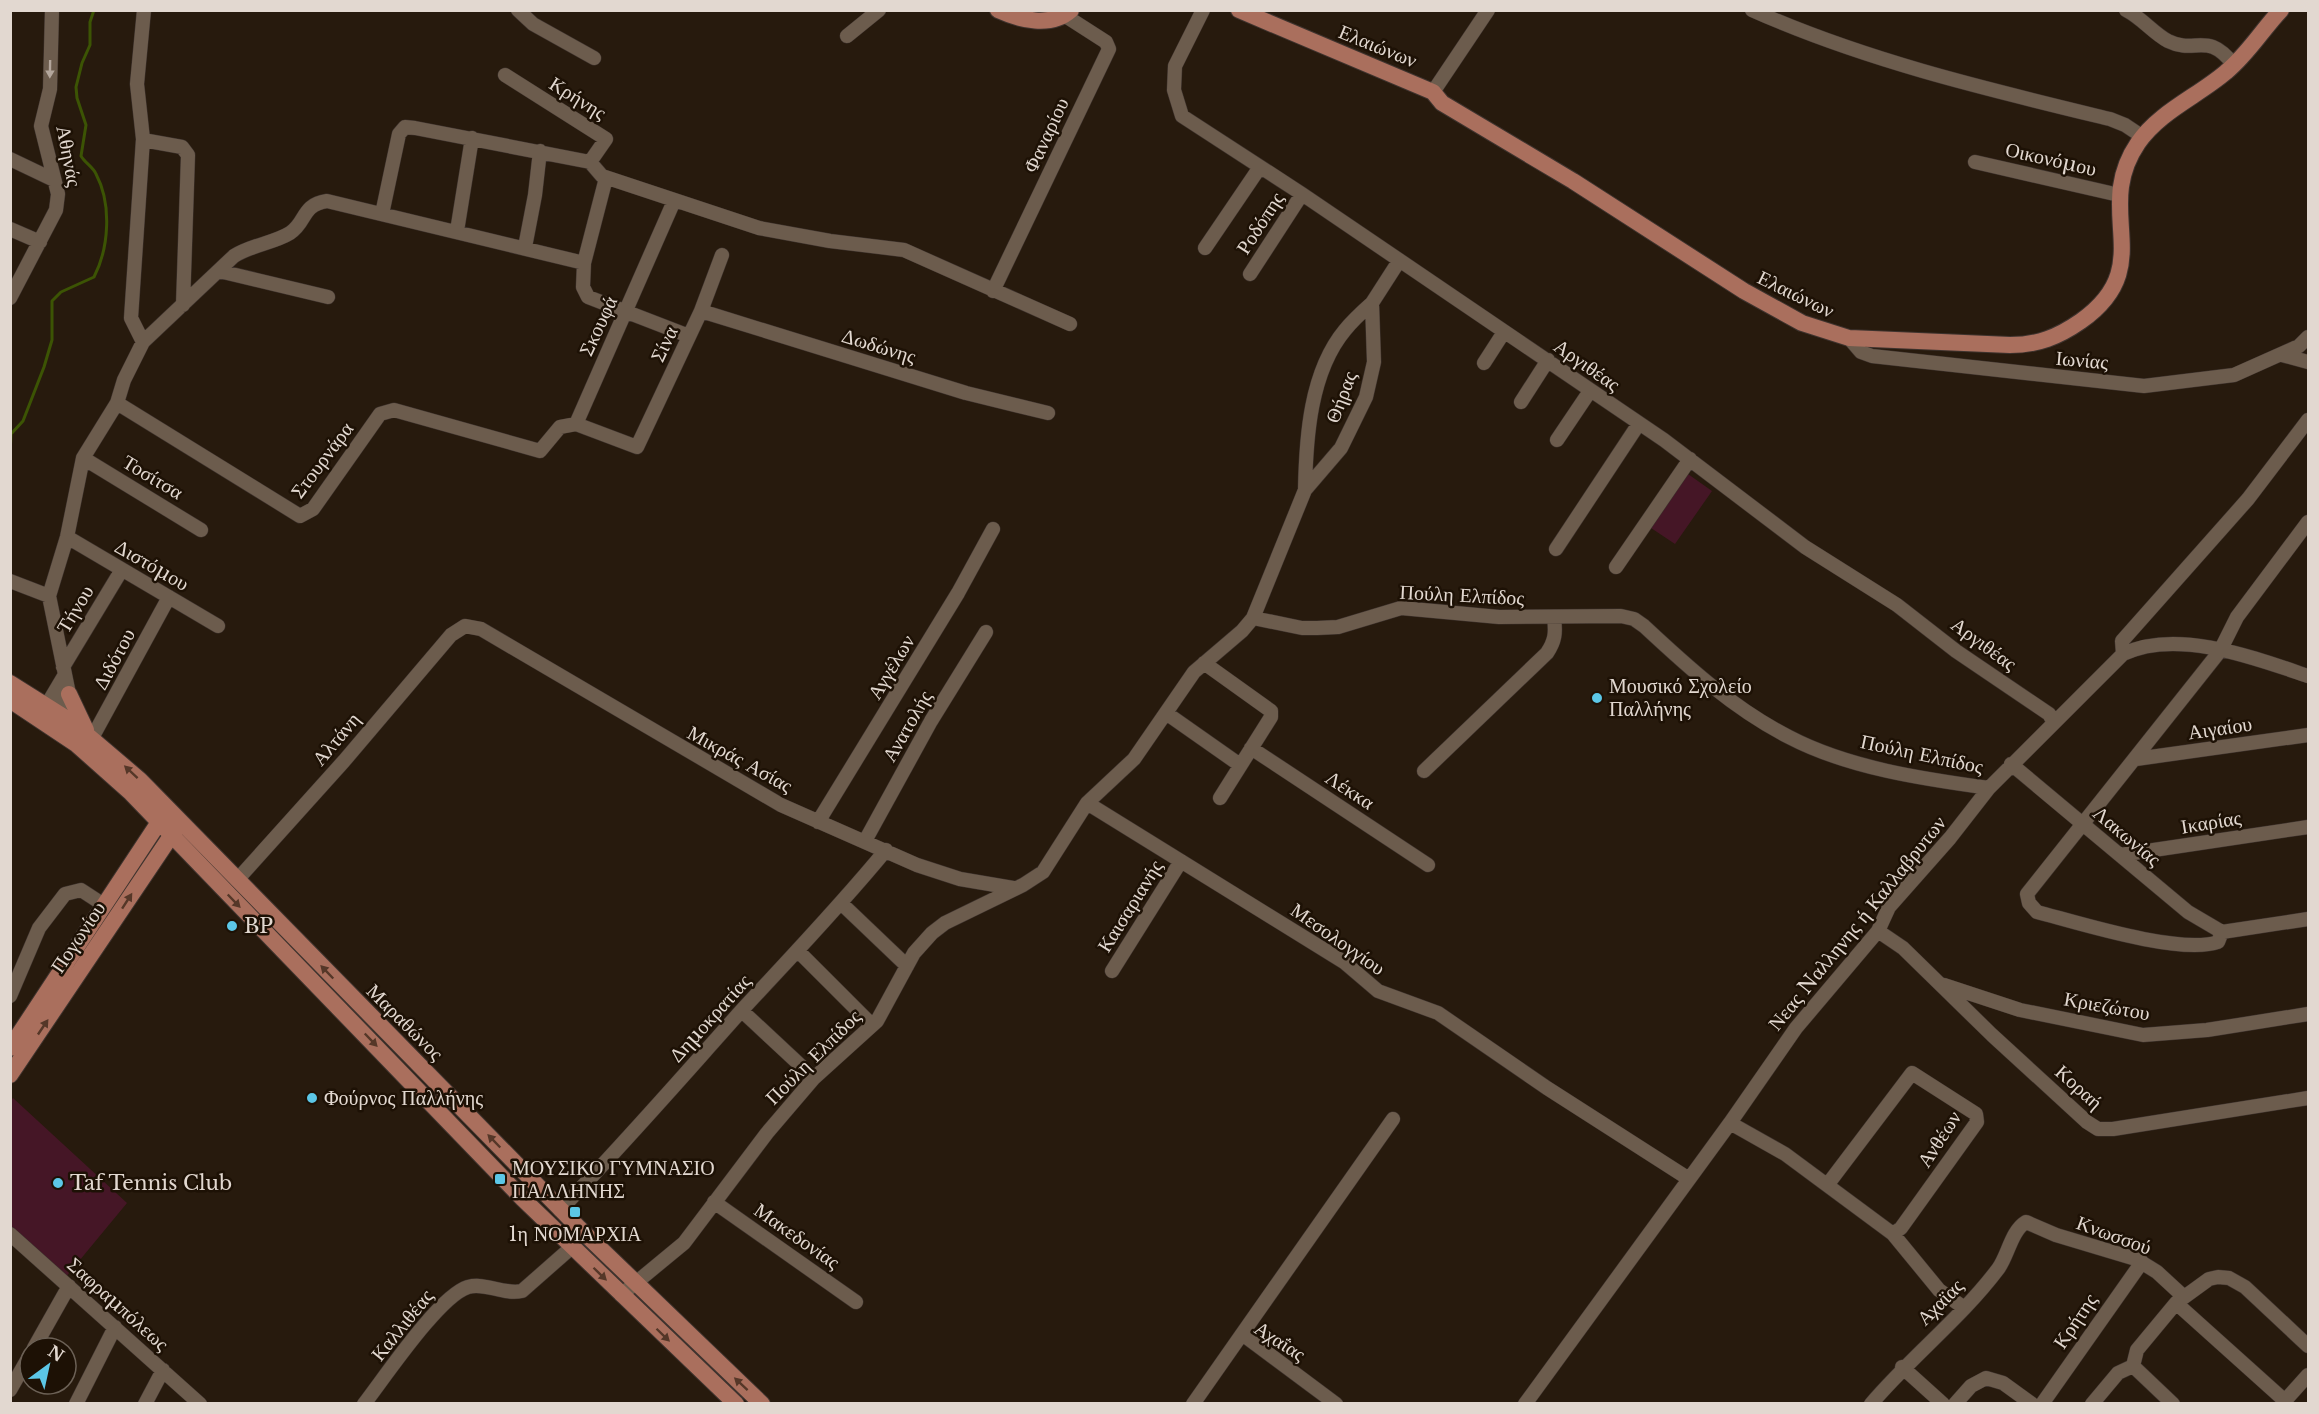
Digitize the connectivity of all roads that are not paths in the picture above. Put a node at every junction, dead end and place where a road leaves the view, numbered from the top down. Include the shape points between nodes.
1 (52, 10) edge
2 (144, 10) edge
3 (518, 10) edge
4 (879, 10) edge
5 (998, 10) edge
6 (1203, 10) edge
7 (1239, 10) edge
8 (1488, 10) edge
9 (1752, 10) edge
10 (2126, 10) edge
11 (2281, 10) edge
12 (1067, 13) edge
13 (847, 36) dead end
14 (594, 58) dead end
15 (2234, 65) junction
16 (505, 75) dead end
17 (1433, 92) junction
18 (2143, 137) junction
19 (472, 138) junction
20 (143, 140) junction
21 (540, 151) junction
22 (10, 159) edge
23 (590, 162) junction
24 (1975, 162) dead end
25 (1260, 167) junction
26 (606, 178) junction
27 (54, 180) junction
28 (1302, 194) junction
29 (2119, 195) junction
30 (674, 201) junction
31 (382, 214) junction
32 (10, 229) edge
33 (457, 231) junction
34 (40, 243) junction
35 (525, 247) junction
36 (1205, 248) dead end
37 (722, 255) dead end
38 (1399, 261) junction
39 (584, 263) junction
40 (219, 271) junction
41 (1250, 274) dead end
42 (993, 291) junction
43 (328, 297) dead end
44 (10, 298) edge
45 (1371, 303) junction
46 (183, 305) junction
47 (627, 311) junction
48 (701, 311) junction
49 (1070, 324) dead end
50 (1504, 332) junction
51 (689, 336) junction
52 (2308, 337) edge
53 (1849, 338) junction
54 (143, 342) junction
55 (2282, 355) junction
56 (1548, 360) junction
57 (2308, 362) edge
58 (1484, 363) dead end
59 (1590, 390) junction
60 (1521, 402) dead end
61 (117, 403) junction
62 (1048, 413) dead end
63 (2308, 420) edge
64 (576, 424) junction
65 (1638, 425) junction
66 (1557, 440) dead end
67 (83, 458) junction
68 (1690, 459) junction
69 (1305, 490) junction
70 (2308, 522) edge
71 (201, 530) dead end
72 (993, 530) dead end
73 (67, 537) junction
74 (1556, 549) dead end
75 (1616, 567) dead end
76 (121, 571) junction
77 (10, 581) edge
78 (49, 596) junction
79 (169, 597) junction
80 (1253, 618) junction
81 (1554, 618) junction
82 (218, 626) dead end
83 (465, 626) joint
84 (986, 632) dead end
85 (2220, 651) junction
86 (2123, 654) junction
87 (1203, 663) junction
88 (64, 672) junction
89 (2308, 676) edge
90 (10, 683) edge
91 (69, 694) junction
92 (10, 700) edge
93 (1166, 713) junction
94 (49, 715) junction
95 (2054, 721) junction
96 (2308, 735) edge
97 (92, 738) junction
98 (1251, 748) junction
99 (2136, 759) junction
100 (2011, 764) junction
101 (1240, 765) junction
102 (1424, 771) dead end
103 (1989, 788) junction
104 (130, 792) junction
105 (1220, 798) dead end
106 (1087, 803) junction
107 (163, 815) junction
108 (818, 822) junction
109 (2082, 825) junction
110 (2308, 827) edge
111 (176, 829) junction
112 (865, 840) junction
113 (139, 850) junction
114 (886, 850) junction
115 (2120, 855) junction
116 (194, 859) junction
117 (1181, 861) junction
118 (1428, 865) dead end
119 (149, 867) junction
120 (237, 880) junction
121 (1013, 888) junction
122 (842, 904) junction
123 (104, 905) junction
124 (2308, 919) edge
125 (1878, 931) junction
126 (2222, 932) junction
127 (798, 951) junction
128 (907, 966) junction
129 (1112, 971) dead end
130 (1938, 983) junction
131 (10, 996) edge
132 (742, 1011) junction
133 (2308, 1014) edge
134 (872, 1025) junction
135 (10, 1048) edge
136 (10, 1075) edge
137 (814, 1078) junction
138 (2308, 1098) edge
139 (1393, 1119) dead end
140 (1730, 1123) junction
141 (1689, 1179) junction
142 (1828, 1184) junction
143 (714, 1202) junction
144 (560, 1210) junction
145 (2026, 1222) joint
146 (10, 1234) edge
147 (1893, 1234) junction
148 (572, 1247) junction
149 (2142, 1262) junction
150 (634, 1283) junction
151 (69, 1286) junction
152 (621, 1295) junction
153 (2180, 1299) junction
154 (856, 1302) dead end
155 (1963, 1306) junction
156 (115, 1327) junction
157 (1242, 1334) junction
158 (41, 1336) edge
159 (2308, 1346) edge
160 (2133, 1366) junction
161 (1902, 1367) junction
162 (162, 1370) junction
163 (2308, 1375) edge
164 (18, 1376) edge
165 (10, 1390) edge
166 (2283, 1402) edge
167 (75, 1404) edge
168 (145, 1404) edge
169 (200, 1404) edge
170 (364, 1404) edge
171 (736, 1404) edge
172 (762, 1404) edge
173 (1193, 1404) edge
174 (1336, 1404) edge
175 (1525, 1404) edge
176 (1871, 1404) edge
177 (1943, 1404) edge
178 (1955, 1404) edge
179 (2032, 1404) edge
180 (2042, 1404) edge
181 (2092, 1404) edge
182 (2173, 1404) edge

1 -> 27 street, Αθηνάς via 50,89 41,126
2 - 20 street via 138,84
3 - 14 street via 533,24
4 - 13 street
5 - 12 main road via 1038,20
6 - 25 street, Αργιθέας via 1175,66 1174,90 1179,110
7 - 17 main road, Ελαιώνων
8 - 17 street
9 - 18 street via 1821,39 2110,119
10 - 15 street via 2167,41 2207,43 2224,52
11 - 15 main road, Ελαιώνων
12 - 42 street, Φαναρίου via 1106,42 1109,49
15 - 18 main road, Ελαιώνων
16 - 23 street, Κρήνης via 606,139
17 - 53 main road, Ελαιώνων via 1442,103 1573,181 1760,301 1802,324
18 - 29 main road, Ελαιώνων via 2125,168
19 - 21 street
19 - 31 street via 402,128
19 - 33 street
20 - 46 street via 182,147 188,155
20 - 54 street via 131,318
21 - 23 street
21 - 35 street
22 - 27 street
23 - 26 street
24 - 29 street, Οικονόμου
25 - 28 street, Αργιθέας
25 - 36 street
26 - 30 street
26 - 39 street
27 - 34 street, Αθηνάς via 58,194 56,210
28 - 38 street, Αργιθέας
28 - 41 street, Ροδόπης
29 - 53 main road, Ελαιώνων via 2123,256 2117,284 2086,318 2050,339 2033,345 1997,345
30 - 42 street via 759,228 904,250
30 - 47 street, Σκουφά
31 - 33 street
31 - 40 street via 318,202 308,208 290,233 249,247
32 - 34 street
33 - 35 street
34 - 44 street, Αθηνάς
35 - 39 street
37 - 48 street, Σίνα
38 - 45 street, Θήρας
38 - 50 street, Αργιθέας
39 - 47 street via 583,287 588,297
40 - 43 street
40 - 46 street
42 - 49 street
45 - 69 street, Θήρας via 1331,351 1319,384 1305,453
45 - 69 street, Θήρας via 1374,362 1366,397 1341,448
46 - 54 street
47 - 51 street
47 - 64 street, Σκουφά
48 - 51 street, Σίνα
48 - 62 street, Δωδώνης via 966,393
50 - 56 street, Αργιθέας
50 - 58 street
51 - 64 street, Σίνα via 637,447
52 - 55 street, Ιωνίας
53 - 55 street, Ιωνίας via 1857,349 1872,356 2144,386 2234,375
54 - 61 street
55 - 57 street
56 - 59 street, Αργιθέας
56 - 60 street
59 - 65 street, Αργιθέας
59 - 66 street
61 - 64 street, Στουρνάρα via 300,516 313,509 380,414 387,411 540,451 560,427
61 - 67 street
63 - 86 street via 2248,499 2122,641
65 - 68 street, Αργιθέας
65 - 74 street
67 - 71 street, Τοσίτσα
67 - 73 street
68 - 75 street
68 - 95 street, Αργιθέας via 1805,547 1898,605
69 - 80 street, Θήρας
70 - 85 street via 2237,617
72 - 108 street, Αγγέλων
73 - 76 street, Διστόμου
73 - 78 street
76 - 79 street, Διστόμου
76 - 88 street, Τήνου
77 - 78 street
78 - 88 street
79 - 82 street, Διστόμου
79 - 97 street, Διδότου
80 - 81 street, Πούλη Ελπίδος via 1302,628 1338,627 1388,610 1413,608
80 - 87 street, Πούλη Ελπίδος via 1242,632
81 - 102 street via 1554,642 1546,653
81 - 103 street, Πούλη Ελπίδος via 1634,619 1733,703 1789,737 1856,761
83 - 108 street, Μικράς Ασίας via 481,629 669,742
83 - 120 street, Αλτάνη via 444,643
84 - 112 street, Ανατολής
85 - 86 street, Νεας Nαλληνης ή Καλλαβρυτων via 2173,644 2141,647
85 - 89 street, Νεας Nαλληνης ή Καλλαβρυτων
85 - 99 street
86 - 95 street, Νεας Nαλληνης ή Καλλαβρυτων
87 - 93 street, Πούλη Ελπίδος
87 - 98 street via 1270,708 1271,717
88 - 91 street
88 - 94 street, Τήνου
90 - 94 main road, Μαραθώνος
91 - 94 street
91 - 97 main road
92 - 94 main road, Μαραθώνος
93 - 101 street
93 - 106 street, Πούλη Ελπίδος via 1134,759
94 - 97 main road, Μαραθώνος
94 - 104 main road, Μαραθώνος
95 - 100 street, Νεας Nαλληνης ή Καλλαβρυτων
96 - 99 street, Αιγαίου
107 -> 97 main road, Μαραθώνος
98 - 101 street
98 - 118 street, Λέκκα
99 - 109 street
100 - 103 street, Νεας Nαλληνης ή Καλλαβρυτων
100 - 109 street, Λακωνίας
101 - 105 street
103 - 125 street, Νεας Nαλληνης ή Καλλαβρυτων via 1933,860 1889,908
104 - 107 main road, Μαραθώνος
104 - 113 main road via 142,819
106 - 117 street, Μεσολογγίου
106 - 121 street, Πούλη Ελπίδος via 1043,872
107 - 111 main road, Μαραθώνος
107 - 113 main road, Πογωνίου
108 - 112 street, Μικράς Ασίας
109 - 115 street, Λακωνίας
109 - 126 street via 2027,894 2037,912 2129,936 2204,947 2218,942
110 - 115 street, Ικαρίας
111 - 116 main road, Μαραθώνος
111 - 119 main road, Πογωνίου
111 - 120 main road, Μαραθώνος
112 - 114 street, Μικράς Ασίας
113 - 123 main road, Πογωνίου
114 - 121 street, Μικράς Ασίας via 938,872
114 - 122 street, Δημοκρατίας
115 - 126 street, Λακωνίας via 2188,912
116 - 119 main road via 170,854
116 -> 148 main road, Μαραθώνος
117 - 129 street, Καισαριανής
117 - 141 street, Μεσολογγίου via 1344,962 1378,991 1438,1013
136 -> 119 main road, Πογωνίου
144 -> 120 main road, Μαραθώνος
121 - 128 street, Πούλη Ελπίδος via 945,923 932,933
122 - 127 street, Δημοκρατίας
122 - 128 street
123 - 131 street via 81,890 65,894 39,928
123 - 135 main road, Πογωνίου
124 - 126 street
125 - 130 street, Κοραή via 1903,948
125 - 140 street, Νεας Nαλληνης ή Καλλαβρυτων via 1796,1028
127 - 132 street, Δημοκρατίας
127 - 134 street
128 - 134 street, Πούλη Ελπίδος
130 - 133 street, Κριεζώτου via 2020,1010 2143,1035 2218,1029
130 - 138 street, Κοραή via 2098,1129
132 - 137 street
132 - 144 street, Δημοκρατίας
134 - 137 street, Πούλη Ελπίδος
137 - 143 street, Πούλη Ελπίδος
139 - 157 street
140 - 141 street, Νεας Nαλληνης ή Καλλαβρυτων
140 - 142 street via 1755,1134
141 - 175 street, Νεας Nαλληνης ή Καλλαβρυτων
142 - 147 street
142 - 147 street, Ανθέων via 1912,1073 1976,1114 1977,1122
143 - 150 street, Πούλη Ελπίδος via 684,1243
143 - 154 street, Μακεδονίας
144 - 150 main road, Μαραθώνος
145 - 149 street, Κνωσσού
145 - 155 street, Αχαϊας via 2017,1231 2000,1267
146 - 151 street, Σαφραμπόλεως
147 - 155 street via 1939,1290
148 -> 152 main road, Μαραθώνος
148 - 170 street, Καλλιθέας via 522,1291 472,1286 451,1296
149 - 153 street, Κνωσσού
149 - 180 street, Κρήτης
150 - 152 street, Πούλη Ελπίδος
172 -> 150 main road, Μαραθώνος
151 - 156 street, Σαφραμπόλεως
151 - 158 street
152 -> 171 main road, Μαραθώνος
153 - 159 street via 2209,1279 2229,1278 2245,1287
153 - 160 street via 2137,1350
153 - 166 street, Κνωσσού
155 - 161 street, Αχαϊας
156 - 162 street, Σαφραμπόλεως
156 - 167 street
157 - 173 street, Αχαΐας
157 - 174 street, Αχαΐας
160 - 181 street via 2118,1373
160 - 182 street
161 - 176 street, Αχαϊας
161 - 177 street
162 - 168 street
162 - 169 street, Σαφραμπόλεως
163 - 166 street
164 - 165 street
178 - 179 street via 1971,1386 1986,1378 2003,1383

